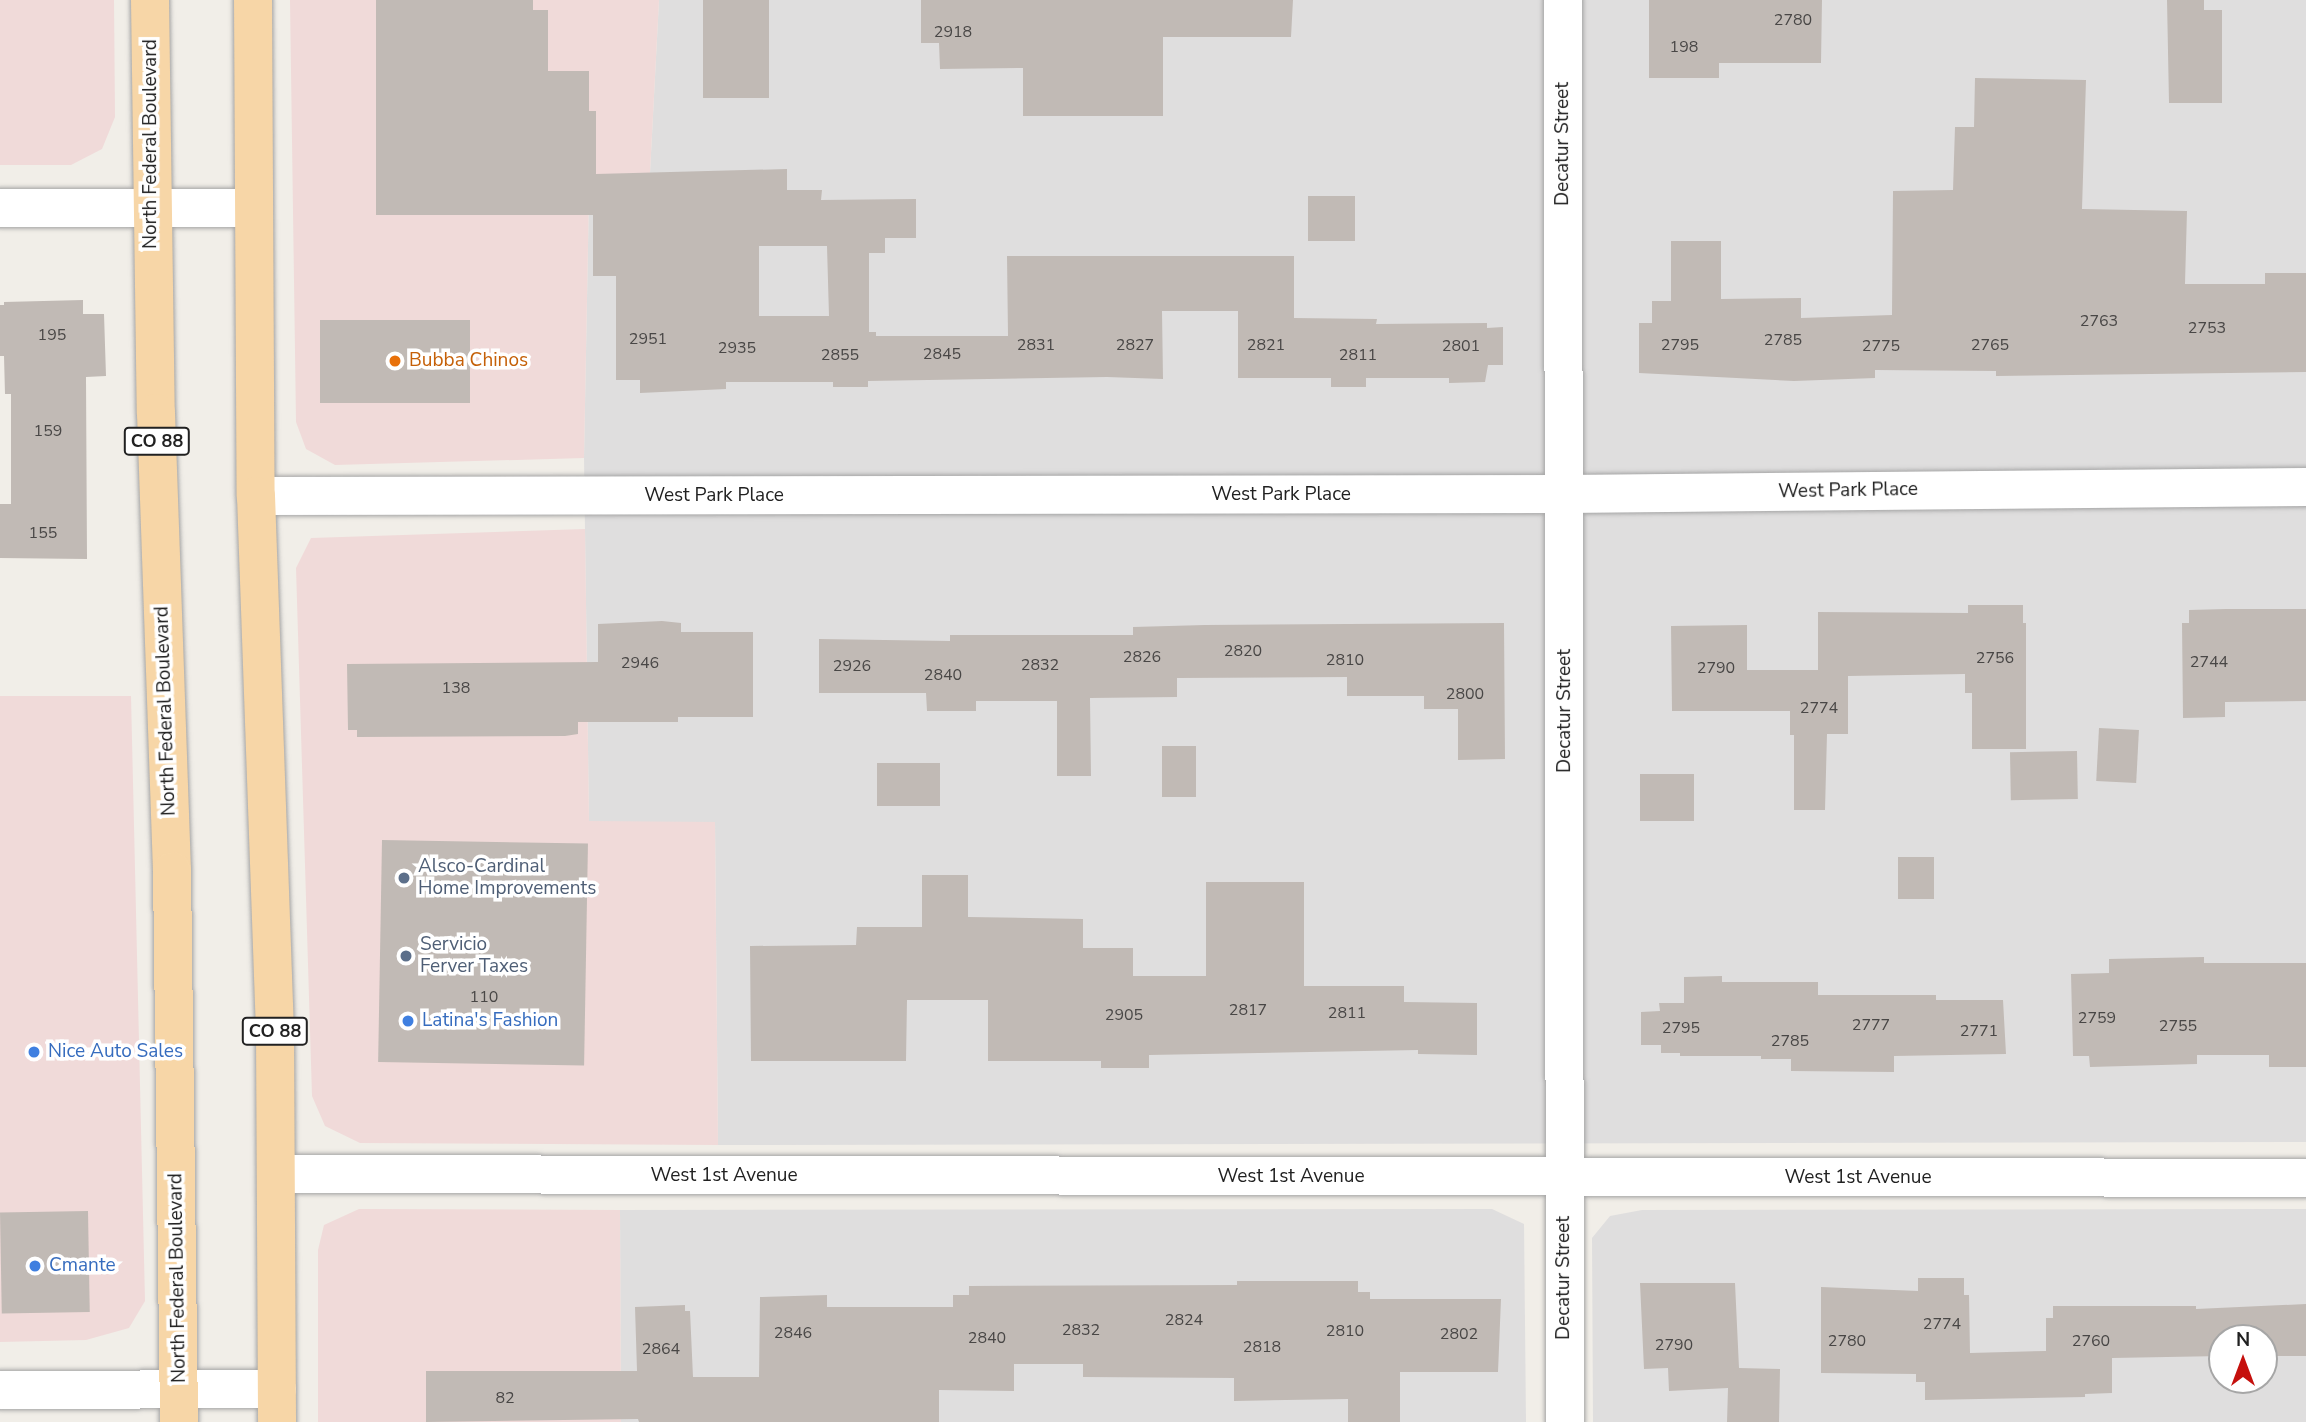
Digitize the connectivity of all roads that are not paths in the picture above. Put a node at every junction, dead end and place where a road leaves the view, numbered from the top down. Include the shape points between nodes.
1 (150, 0) edge
2 (253, 0) edge
3 (1563, 0) edge
4 (0, 208) edge
5 (151, 208) junction
6 (253, 208) junction
7 (2306, 487) edge
8 (1565, 494) junction
9 (256, 496) junction
10 (276, 1174) junction
11 (1564, 1178) junction
12 (2306, 1178) edge
13 (0, 1390) edge
14 (179, 1406) edge
15 (277, 1406) edge
16 (1565, 1422) edge

1 - 5 main road, North Federal Boulevard / CO 88
2 - 6 main road, CO 88
3 - 8 street, Decatur Street
4 - 5 street
5 - 6 street
5 - 14 main road, North Federal Boulevard / CO 88 via 172,871
6 - 9 main road, CO 88
7 - 8 street, West Park Place
8 - 9 street, West Park Place
8 - 11 street, Decatur Street
9 - 10 main road, CO 88
10 - 11 street, West 1st Avenue
10 - 15 main road, CO 88
11 - 12 street, West 1st Avenue
11 - 16 street, Decatur Street
13 - 14 street
14 - 15 street

